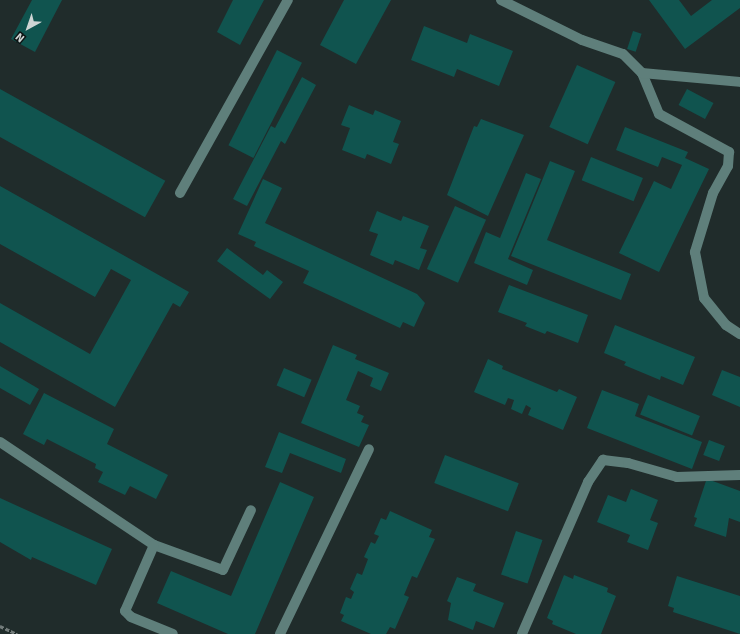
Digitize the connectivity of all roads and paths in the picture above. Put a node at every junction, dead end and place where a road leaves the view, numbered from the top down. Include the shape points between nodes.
1 (288, 0) edge
2 (501, 0) edge
3 (642, 73) junction
4 (740, 82) edge
5 (180, 193) dead end
6 (740, 334) edge
7 (0, 442) edge
8 (369, 449) dead end
9 (740, 475) edge
10 (250, 510) dead end
11 (154, 545) junction
12 (0, 626) edge
13 (17, 634) edge
14 (173, 634) edge
15 (280, 634) edge
16 (522, 634) edge

1 - 5 street
2 - 3 street via 582,40 623,54
3 - 4 street
3 - 6 street via 659,114 729,152 728,166 713,193 695,252 704,298 726,325
7 - 11 street
8 - 15 street
9 - 16 street via 677,477 628,463 603,460 588,482
10 - 11 street via 223,570
11 - 14 street via 125,611 131,617
12 - 13 path

